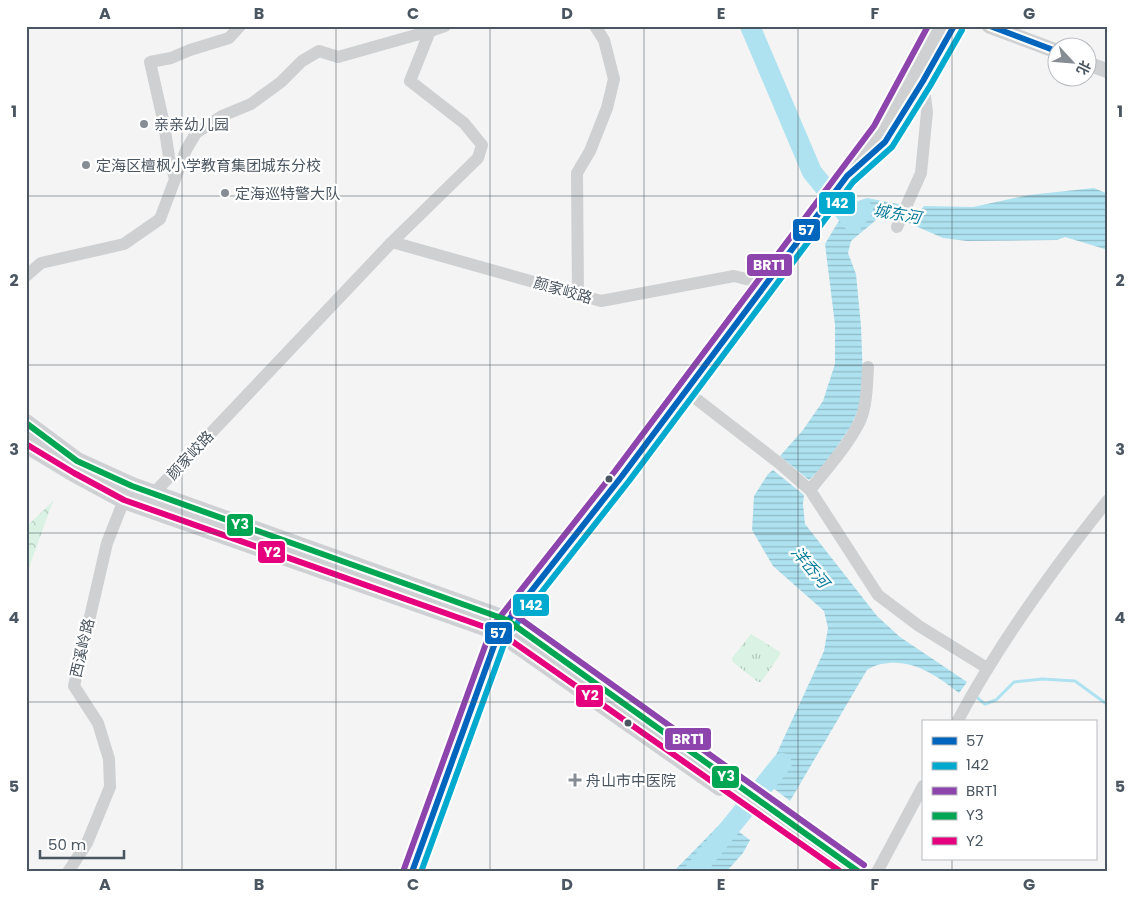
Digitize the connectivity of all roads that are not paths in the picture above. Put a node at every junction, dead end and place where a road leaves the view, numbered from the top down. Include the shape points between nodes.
1 (240, 26) edge
2 (445, 26) edge
3 (595, 26) edge
4 (938, 26) edge
5 (954, 26) edge
6 (989, 26) edge
7 (430, 31) junction
8 (1046, 47) edge
9 (1096, 67) edge
10 (1108, 71) edge
11 (923, 81) junction
12 (847, 176) junction
13 (175, 178) junction
14 (897, 227) dead end
15 (392, 242) junction
16 (26, 276) edge
17 (766, 284) junction
18 (578, 294) junction
19 (868, 367) dead end
20 (686, 391) junction
21 (26, 423) edge
22 (26, 444) edge
23 (75, 467) junction
24 (810, 490) junction
25 (154, 494) junction
26 (124, 500) junction
27 (1108, 500) edge
28 (503, 626) junction
29 (987, 668) junction
30 (960, 716) edge
31 (922, 788) edge
32 (781, 823) junction
33 (68, 872) edge
34 (412, 872) edge
35 (841, 872) edge
36 (858, 872) edge
37 (877, 872) edge

1 - 13 street via 229,38 150,62
2 - 7 street
3 - 18 street via 604,40 614,79 607,108 590,151 576,172
4 - 12 street via 880,131
5 - 11 street
6 - 8 street
7 - 13 street via 338,57 319,51 310,56 251,104 222,116 196,133
7 - 15 street, 颜家峧路 via 410,81 464,122 482,146 478,158
9 - 10 street
11 - 12 street via 885,142
11 - 14 street via 927,112 921,173
12 - 17 street
13 - 16 street via 160,219 124,244 41,263
15 - 18 street, 颜家峧路
15 - 25 street, 颜家峧路
17 - 18 street, 颜家峧路 via 734,276 602,301
17 - 20 street
19 - 24 street via 861,420
20 - 24 street
20 - 28 street
21 - 23 main road
22 - 23 main road
23 - 25 main road
23 - 26 main road
24 - 29 street via 878,595 919,626
25 - 28 main road
26 - 28 main road
26 - 33 street, 西溪岭路 via 107,543 74,686 98,723 109,759 110,787 87,843
27 - 29 street via 1066,554
28 - 32 main road
28 - 34 street
29 - 30 street
31 - 37 street
32 - 35 main road
32 - 36 main road

